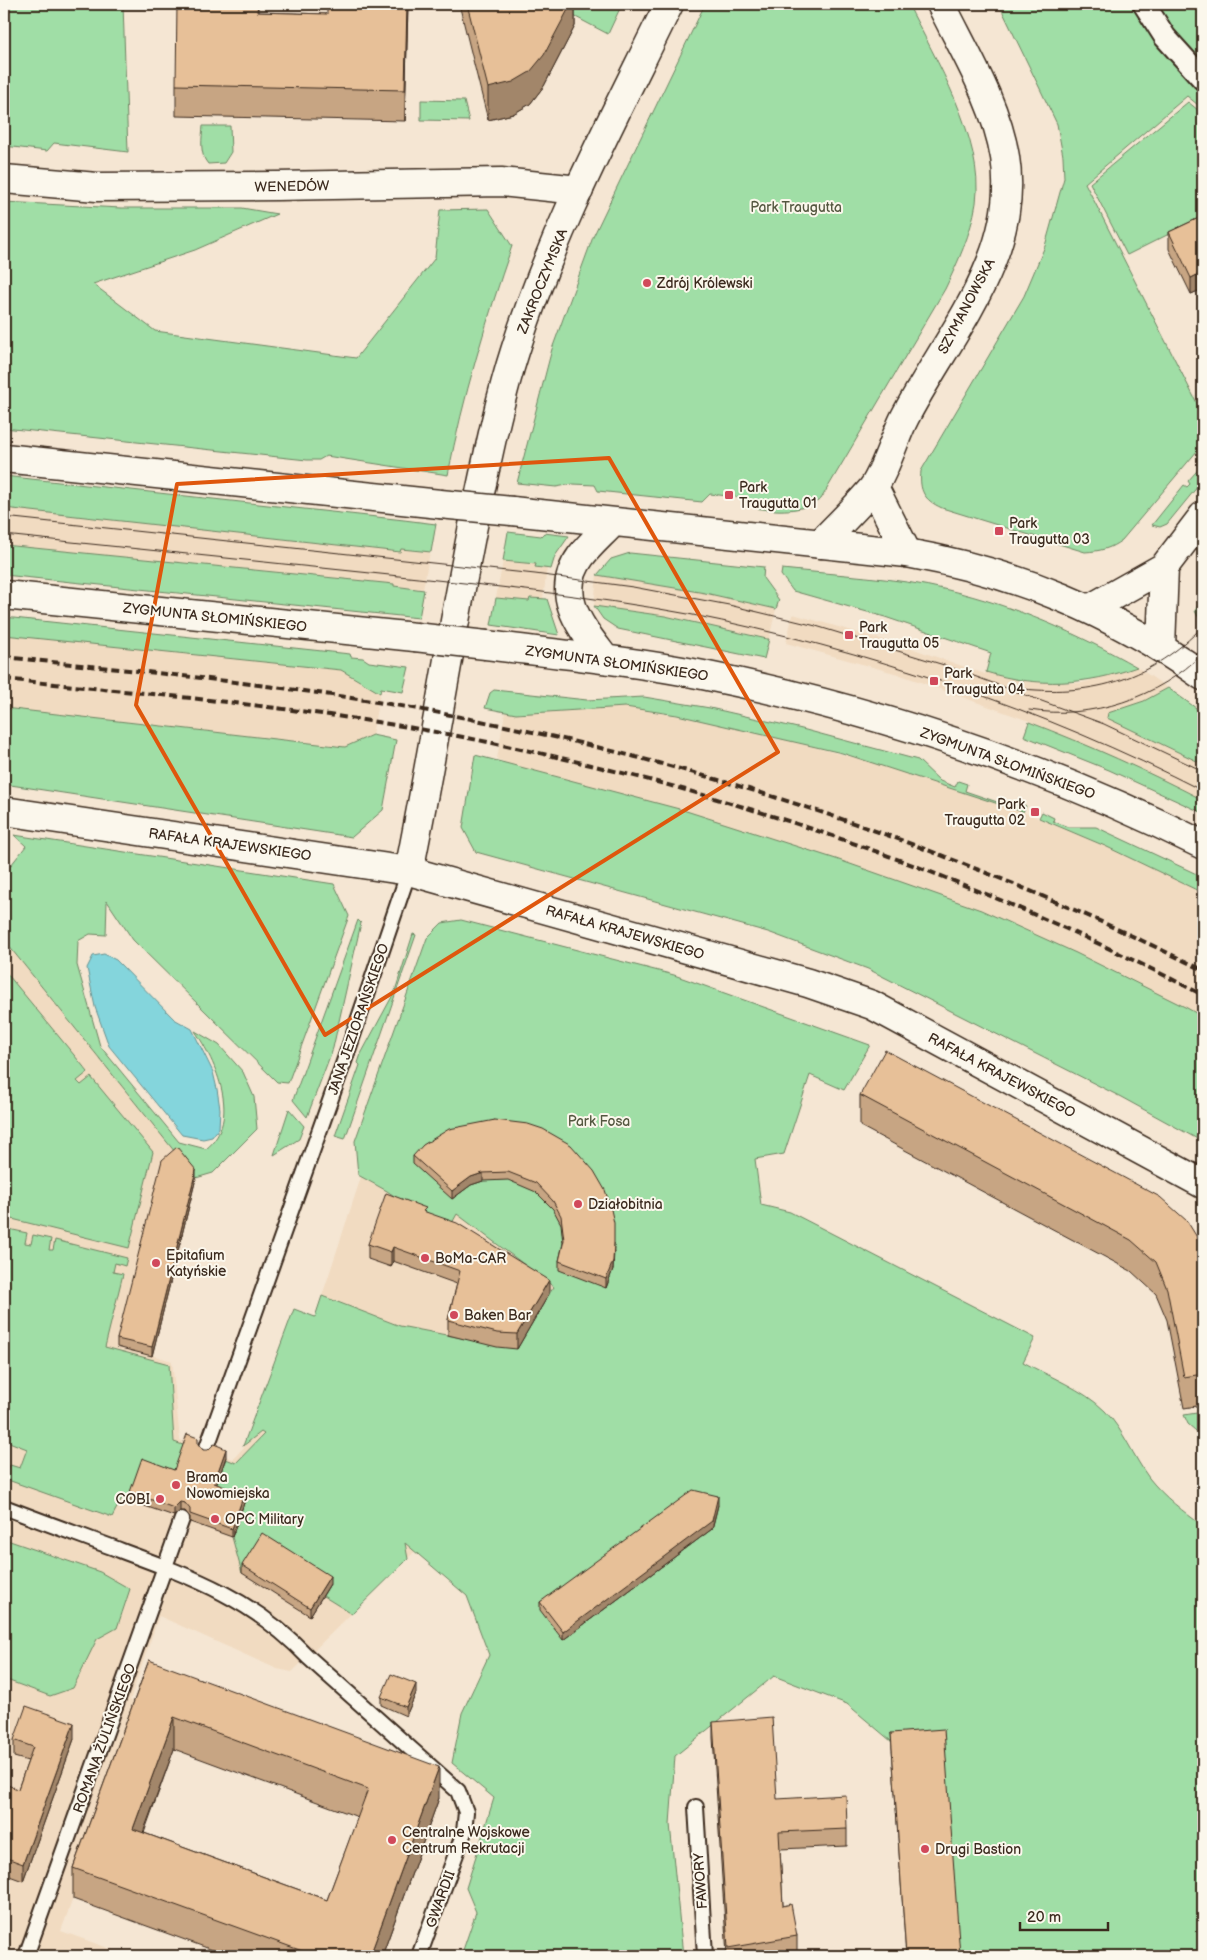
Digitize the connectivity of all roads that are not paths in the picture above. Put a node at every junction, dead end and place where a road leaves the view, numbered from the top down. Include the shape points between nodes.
1 (669, 4) edge
2 (941, 4) edge
3 (1144, 4) edge
4 (1203, 79) edge
5 (4, 179) edge
6 (579, 190) junction
7 (4, 458) edge
8 (874, 487) junction
9 (1203, 516) edge
10 (613, 522) junction
11 (820, 544) junction
12 (907, 553) junction
13 (1164, 567) junction
14 (463, 575) joint
15 (4, 595) edge
16 (1091, 608) junction
17 (1161, 647) junction
18 (605, 659) junction
19 (1203, 676) edge
20 (4, 811) edge
21 (1203, 845) edge
22 (409, 871) junction
23 (1203, 1184) edge
24 (206, 1450) edge
25 (4, 1507) edge
26 (182, 1519) dead end
27 (165, 1566) junction
28 (696, 1807) dead end
29 (26, 1956) edge
30 (420, 1956) edge
31 (705, 1956) edge

1 - 6 street, ZAKROCZYMSKA
2 - 8 street, SZYMANOWSKA via 990,105 1005,158 1006,199 996,250 981,286 904,417
3 - 4 street via 1165,37
5 - 6 street, WENEDÓW via 97,187 500,182
6 - 14 street, ZAKROCZYMSKA via 545,267 514,352
7 - 10 street, bridge
8 - 11 street, SZYMANOWSKA
8 - 12 street
9 - 13 street
10 - 11 street
10 - 18 street via 580,556 571,578 569,596 575,616
11 - 12 street
12 - 16 street via 1031,584
13 - 16 street
13 - 17 street
14 - 22 street, JANA JEZIORAŃSKIEGO
15 - 18 street, ZYGMUNTA SŁOMIŃSKIEGO, bridge
16 - 17 street
17 - 19 street
18 - 21 street, ZYGMUNTA SŁOMIŃSKIEGO via 735,682 918,730 1048,775
20 - 22 street, RAFAŁA KRAJEWSKIEGO
22 - 23 street, RAFAŁA KRAJEWSKIEGO via 808,983 872,1005
22 - 24 lane, JANA JEZIORAŃSKIEGO
25 - 27 lane
26 - 27 lane, ROMANA ŻULIŃSKIEGO
27 - 29 lane, ROMANA ŻULIŃSKIEGO
27 - 30 lane, GWARDII via 204,1582 270,1622 458,1791 466,1812 464,1832
28 - 31 lane, FAWORY

